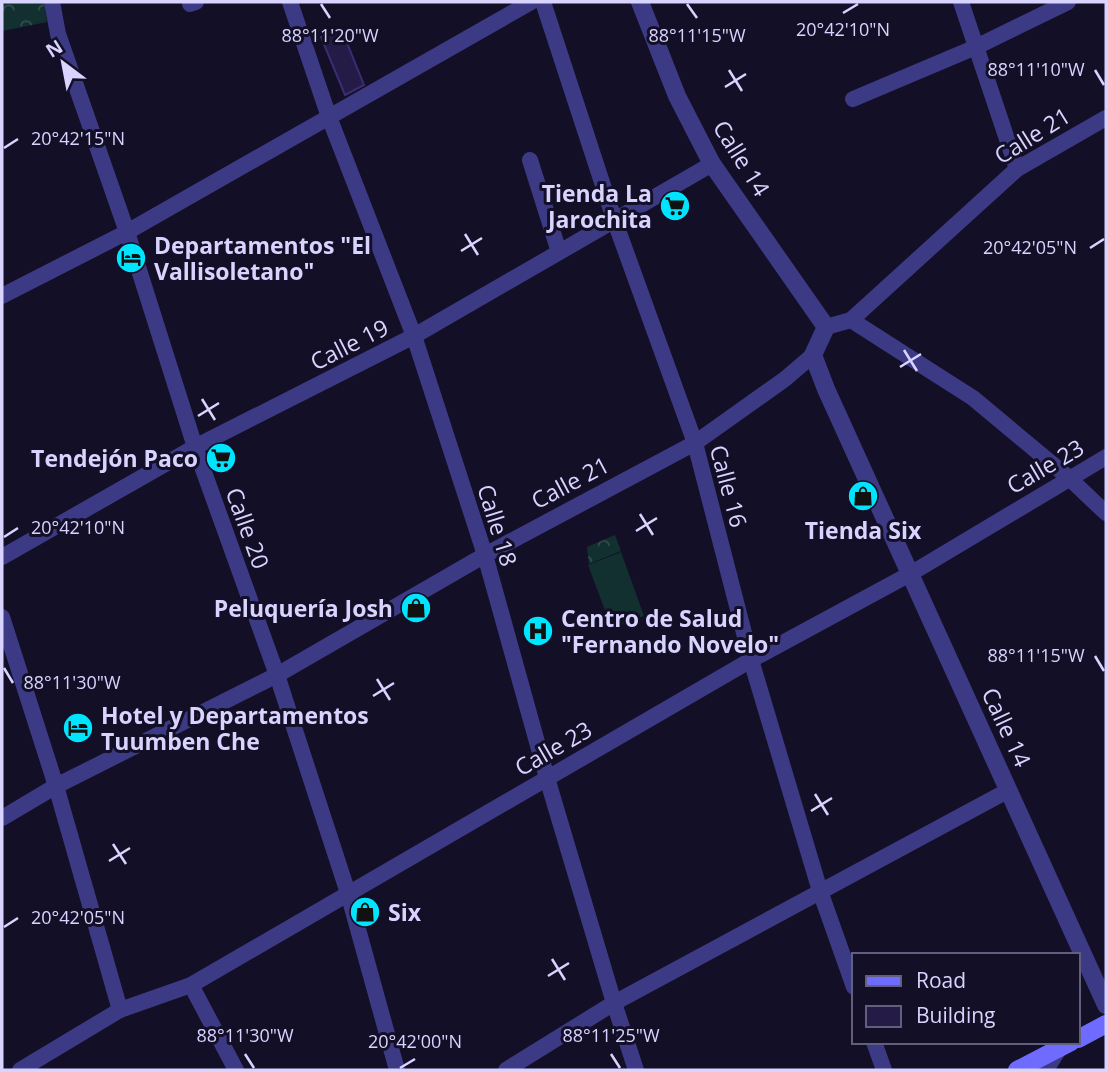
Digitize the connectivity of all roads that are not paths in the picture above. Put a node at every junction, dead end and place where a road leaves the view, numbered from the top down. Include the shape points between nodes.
1 (51, 2) edge
2 (290, 2) edge
3 (531, 2) edge
4 (543, 2) edge
5 (640, 2) edge
6 (961, 2) edge
7 (1068, 2) edge
8 (976, 47) junction
9 (853, 99) dead end
10 (329, 117) junction
11 (1106, 118) edge
12 (530, 160) dead end
13 (712, 164) junction
14 (1017, 169) junction
15 (614, 219) junction
16 (127, 232) junction
17 (559, 251) junction
18 (2, 296) edge
19 (851, 320) junction
20 (826, 327) junction
21 (414, 336) junction
22 (813, 355) junction
23 (695, 443) junction
24 (195, 447) junction
25 (1106, 457) edge
26 (1069, 478) junction
27 (1106, 513) edge
28 (485, 555) junction
29 (2, 557) edge
30 (910, 575) junction
31 (2, 617) edge
32 (751, 660) junction
33 (277, 675) junction
34 (547, 778) junction
35 (56, 786) junction
36 (1009, 790) junction
37 (2, 818) edge
38 (820, 891) junction
39 (348, 892) junction
40 (852, 981) edge
41 (191, 985) junction
42 (614, 1003) junction
43 (1106, 1004) edge
44 (120, 1010) junction
45 (1106, 1024) edge
46 (1080, 1037) edge
47 (875, 1044) edge
48 (1065, 1045) edge
49 (20, 1070) edge
50 (236, 1070) edge
51 (397, 1070) edge
52 (506, 1070) edge
53 (636, 1070) edge
54 (884, 1070) edge
55 (1017, 1070) edge
56 (1045, 1070) edge

1 - 16 street, Calle 20
2 - 10 street, Calle 18
3 - 10 street
4 - 15 street, Calle 16
5 - 13 street, Calle 14 via 677,96
6 - 8 street
7 - 8 street
8 - 9 street
8 - 14 street
10 - 16 street
10 - 21 street, Calle 18
11 - 14 street, Calle 21
12 - 17 street
13 - 15 street, Calle 19
13 - 20 street, Calle 14
14 - 19 street, Calle 21
15 - 17 street, Calle 19
15 - 23 street, Calle 16
16 - 18 street
16 - 24 street, Calle 20
17 - 21 street, Calle 19
19 - 20 street, Calle 21
19 - 26 street via 973,398
20 - 22 street, Calle 21
21 - 24 street, Calle 19
21 - 28 street, Calle 18
22 - 23 street, Calle 21
22 - 30 street, Calle 14
23 - 28 street, Calle 21
23 - 32 street, Calle 16
24 - 29 street, Calle 19
24 - 33 street, Calle 20
25 - 26 street, Calle 23
26 - 27 street
26 - 30 street, Calle 23
28 - 33 street, Calle 21
28 - 34 street, Calle 18
30 - 32 street, Calle 23
30 - 36 street, Calle 14
31 - 35 street
32 - 34 street, Calle 23
32 - 38 street, Calle 16
33 - 35 street, Calle 21
33 - 39 street, Calle 20
34 - 39 street, Calle 23
34 - 42 street, Calle 18
35 - 37 street, Calle 21
35 - 44 street
36 - 38 street
36 - 43 street, Calle 14
38 - 40 street, Calle 16
38 - 42 street
39 - 41 street, Calle 23
39 - 51 street, Calle 20
41 - 44 street, Calle 23
41 - 50 street
42 - 52 street
42 - 53 street, Calle 18
44 - 49 street, Calle 23
45 - 46 main road
47 - 54 street
48 - 55 main road
48 - 56 street

